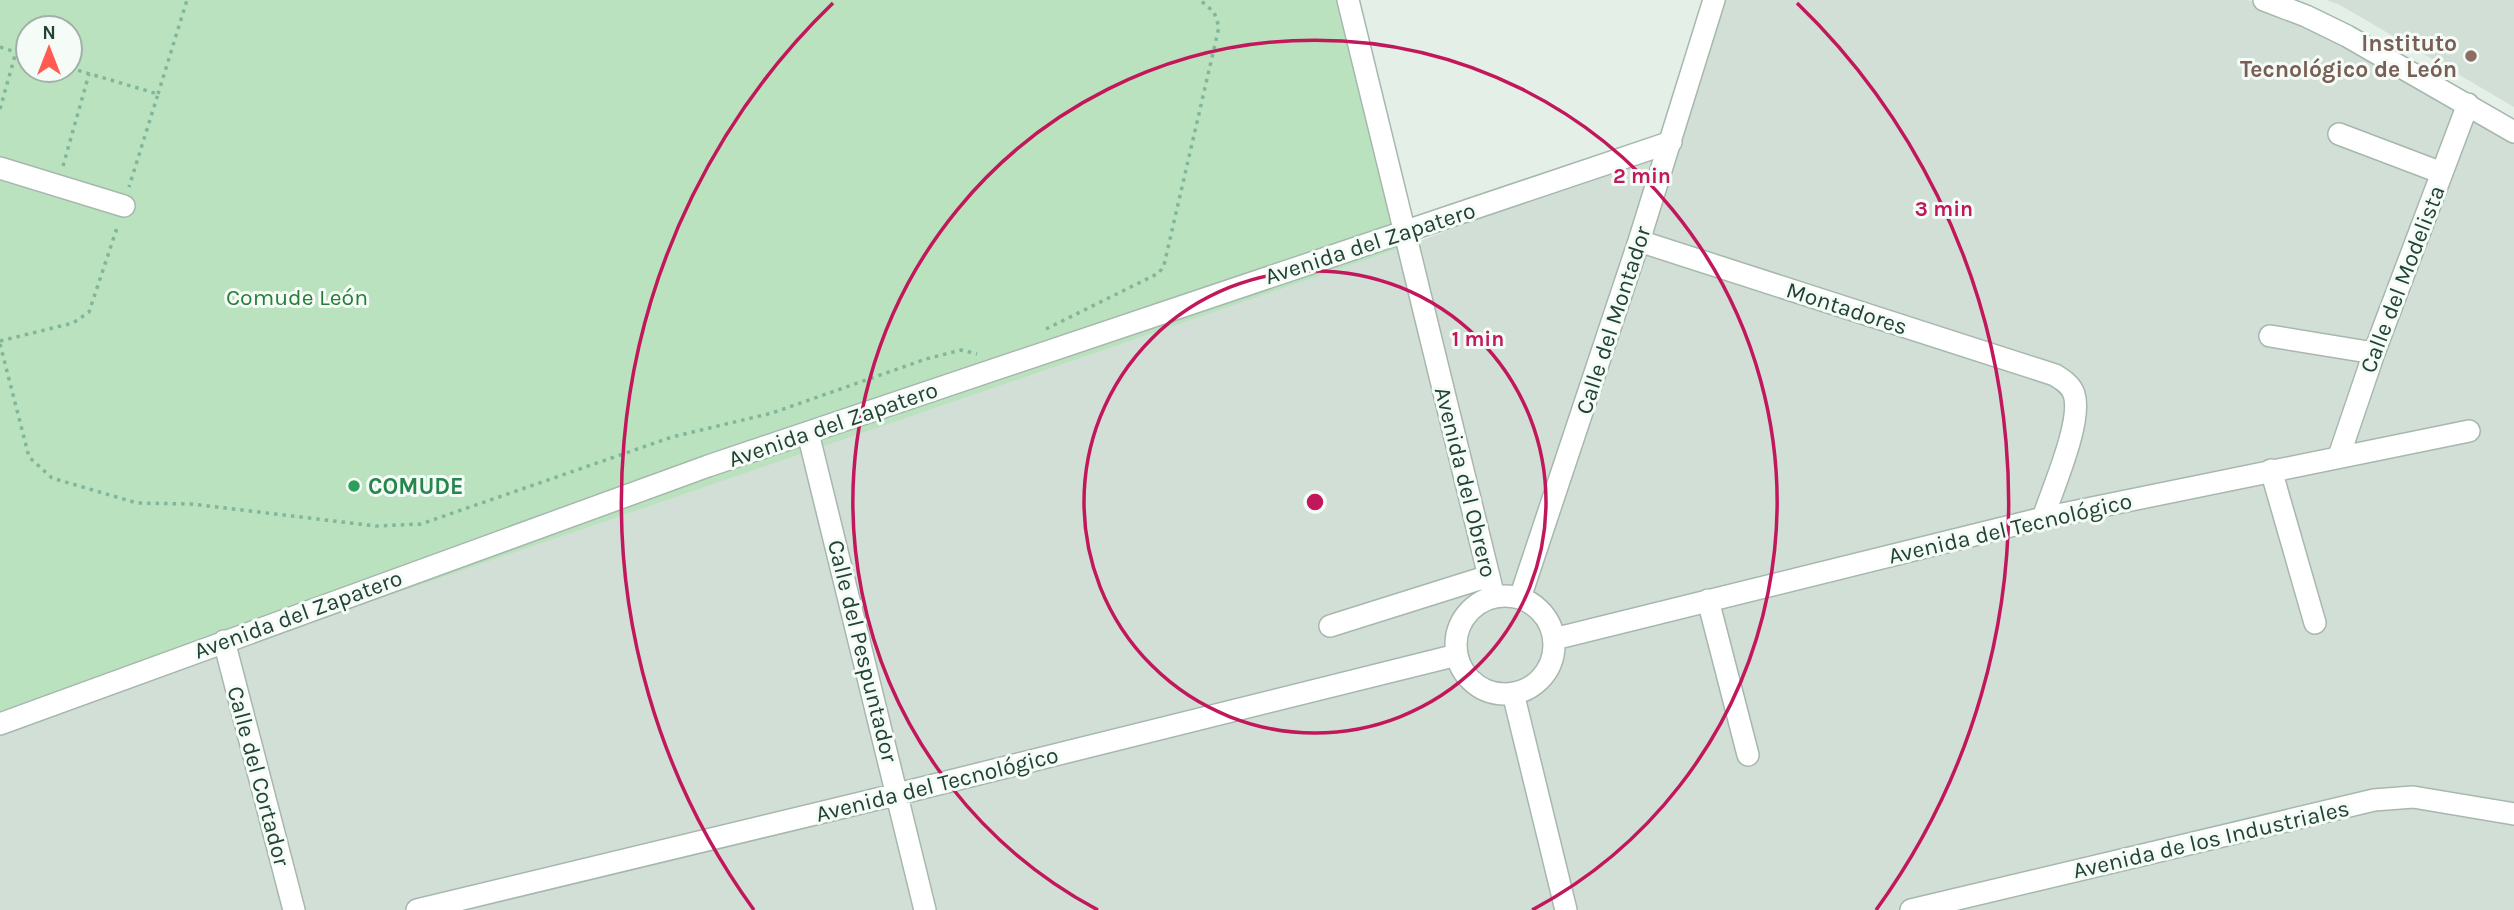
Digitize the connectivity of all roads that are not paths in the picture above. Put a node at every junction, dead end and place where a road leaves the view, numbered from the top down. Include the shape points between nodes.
1 (1348, 0) edge
2 (1714, 0) edge
3 (2264, 0) edge
4 (2468, 104) junction
5 (2514, 132) edge
6 (2339, 134) dead end
7 (1671, 142) junction
8 (0, 168) edge
9 (2442, 173) junction
10 (124, 205) dead end
11 (1405, 232) junction
12 (1639, 241) junction
13 (2270, 336) dead end
14 (2374, 353) junction
15 (2469, 430) dead end
16 (808, 433) junction
17 (2339, 456) junction
18 (2271, 470) junction
19 (2043, 517) junction
20 (1492, 587) junction
21 (1520, 598) junction
22 (1709, 600) junction
23 (2315, 623) dead end
24 (1330, 626) dead end
25 (1554, 639) junction
26 (224, 641) junction
27 (1457, 656) junction
28 (1513, 693) junction
29 (0, 724) edge
30 (1748, 755) dead end
31 (898, 794) junction
32 (2514, 814) edge
33 (294, 910) edge
34 (416, 910) edge
35 (925, 910) edge
36 (1566, 910) edge
37 (1911, 910) edge

1 - 11 street, Avenida del Obrero
2 - 7 street, Calle del Montador
3 - 4 street via 2347,36
4 - 5 street
4 - 9 street, Calle del Modelista
6 - 9 street
7 - 11 street, Avenida del Zapatero
7 - 12 street, Calle del Montador
8 - 10 street
9 - 14 street, Calle del Modelista
11 - 16 street, Avenida del Zapatero
11 - 20 street, Avenida del Obrero
12 - 19 street, Montadores via 2055,375 2074,393 2076,407 2074,426
12 - 21 street, Calle del Montador
13 - 14 street
14 - 17 street, Calle del Modelista
15 - 17 street, Avenida del Tecnológico
16 - 26 street, Avenida del Zapatero
16 - 31 street, Calle del Pespuntador
17 - 18 street, Avenida del Tecnológico
18 - 19 street, Avenida del Tecnológico
18 - 23 street
19 - 22 street, Avenida del Tecnológico
20 - 21 street, Avenida del Obrero
20 - 24 street
20 - 27 street, Avenida del Obrero via 1460,625
21 - 25 street, Avenida del Obrero via 1537,607 1549,621
22 - 25 street, Avenida del Tecnológico
22 - 30 street
25 - 28 street via 1554,654 1544,674 1527,689
26 - 29 street, Avenida del Zapatero
26 - 33 street, Calle del Cortador
27 - 28 street via 1462,669 1484,689
27 - 31 street, Avenida del Tecnológico
28 - 36 street
31 - 34 street, Avenida del Tecnológico
31 - 35 street, Calle del Pespuntador
32 - 37 street, Avenida de los Industriales via 2413,797 2374,800

